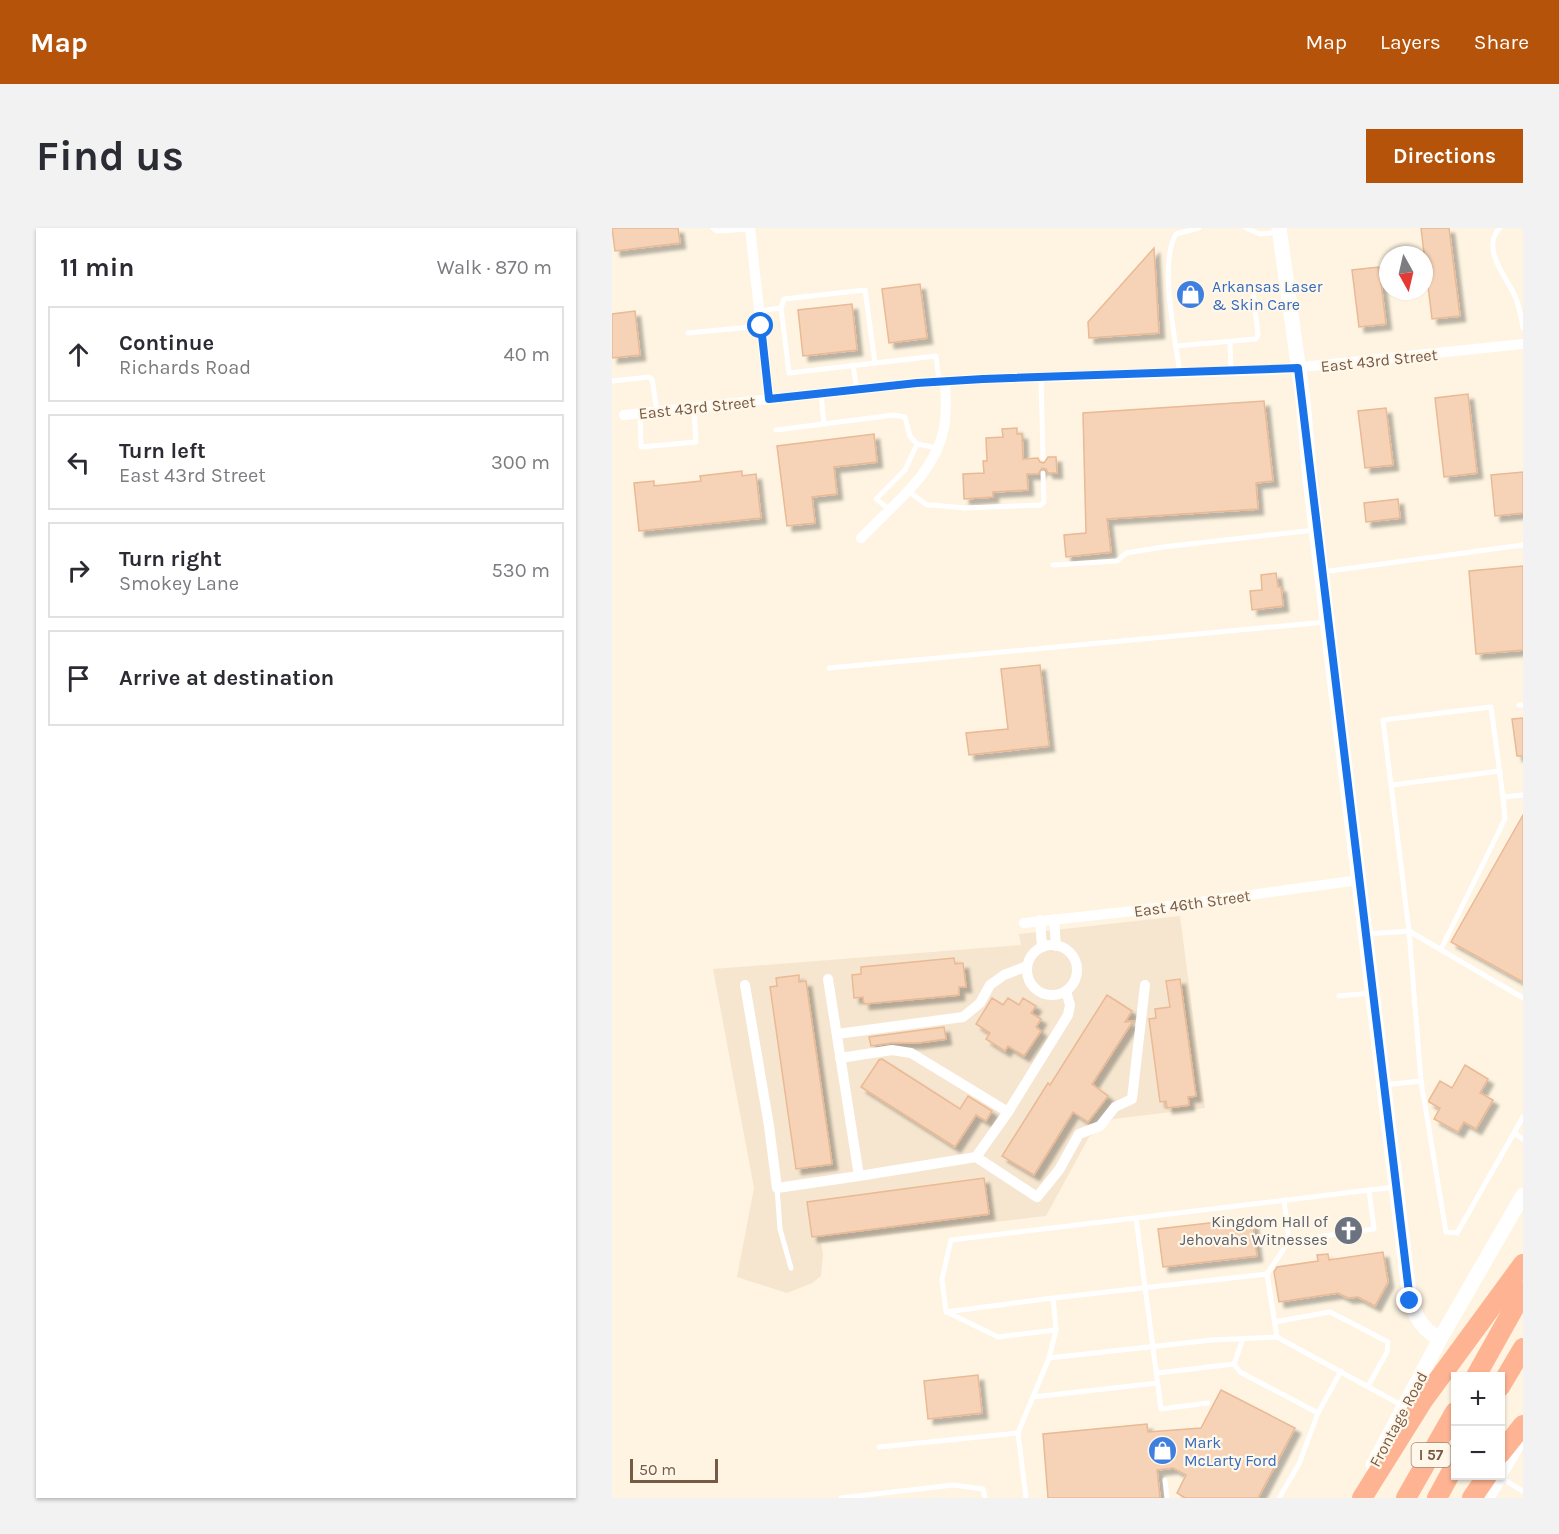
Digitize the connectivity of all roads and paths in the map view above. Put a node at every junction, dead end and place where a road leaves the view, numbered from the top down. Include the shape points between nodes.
1 (713, 228) edge
2 (1198, 228) edge
3 (1246, 228) edge
4 (1500, 228) edge
5 (751, 229) edge
6 (1279, 230) edge
7 (1287, 289) junction
8 (781, 308) junction
9 (759, 311) junction
10 (761, 326) junction
11 (1523, 328) edge
12 (688, 333) dead end
13 (1230, 342) junction
14 (1523, 344) edge
15 (1176, 346) junction
16 (875, 363) junction
17 (853, 365) junction
18 (1298, 368) junction
19 (1231, 372) junction
20 (1180, 373) junction
21 (1041, 377) junction
22 (612, 381) edge
23 (942, 382) junction
24 (857, 390) junction
25 (821, 393) junction
26 (769, 399) junction
27 (694, 407) junction
28 (657, 411) junction
29 (640, 413) junction
30 (624, 415) dead end
31 (824, 424) junction
32 (777, 430) dead end
33 (917, 444) junction
34 (939, 448) junction
35 (1042, 458) dead end
36 (905, 470) junction
37 (1043, 473) dead end
38 (918, 481) junction
39 (908, 491) junction
40 (889, 509) junction
41 (1317, 530) junction
42 (861, 538) dead end
43 (1523, 545) edge
44 (1053, 565) dead end
45 (1322, 572) junction
46 (1328, 622) junction
47 (828, 668) dead end
48 (1500, 771) junction
49 (1392, 785) junction
50 (1523, 795) edge
51 (1503, 797) junction
52 (1359, 880) junction
53 (1054, 919) junction
54 (1040, 920) junction
55 (1024, 923) dead end
56 (1409, 931) junction
57 (1365, 934) junction
58 (1056, 945) junction
59 (1042, 947) junction
60 (1441, 949) junction
61 (1027, 966) junction
62 (828, 979) dead end
63 (745, 985) dead end
64 (1145, 985) dead end
65 (1066, 991) junction
66 (1372, 992) junction
67 (1339, 996) dead end
68 (1523, 998) edge
69 (837, 1034) junction
70 (840, 1058) junction
71 (1421, 1081) junction
72 (1384, 1085) junction
73 (1008, 1112) junction
74 (1523, 1116) edge
75 (1514, 1133) junction
76 (1523, 1139) edge
77 (976, 1157) junction
78 (859, 1176) junction
79 (1396, 1186) junction
80 (777, 1188) junction
81 (1369, 1190) junction
82 (1523, 1195) edge
83 (1284, 1200) junction
84 (1136, 1218) junction
85 (1289, 1241) junction
86 (1523, 1264) edge
87 (791, 1268) dead end
88 (1267, 1274) junction
89 (1145, 1287) junction
90 (1523, 1292) edge
91 (1053, 1298) junction
92 (946, 1312) junction
93 (1275, 1322) junction
94 (1056, 1330) junction
95 (1277, 1337) junction
96 (1244, 1339) junction
97 (1440, 1340) junction
98 (1154, 1347) junction
99 (1523, 1348) edge
100 (1049, 1358) junction
101 (1234, 1364) junction
102 (1341, 1371) junction
103 (1479, 1372) edge
104 (1157, 1373) junction
105 (1505, 1379) edge
106 (1158, 1383) junction
107 (1368, 1386) junction
108 (1033, 1397) junction
109 (1208, 1403) dead end
110 (1404, 1407) junction
111 (1318, 1413) junction
112 (1451, 1419) edge
113 (1523, 1425) edge
114 (1018, 1433) junction
115 (1523, 1435) edge
116 (879, 1447) dead end
117 (1505, 1448) edge
118 (1505, 1463) edge
119 (1451, 1472) edge
120 (1165, 1480) dead end
121 (1492, 1480) edge
122 (1495, 1480) edge
123 (1504, 1480) edge
124 (1523, 1491) edge
125 (864, 1497) edge
126 (841, 1498) edge
127 (985, 1498) edge
128 (1026, 1498) edge
129 (1167, 1498) edge
130 (1279, 1498) edge
131 (1355, 1498) edge
132 (1362, 1498) edge
133 (1406, 1498) edge
134 (1437, 1498) edge
135 (1472, 1498) edge
136 (1487, 1498) edge

1 - 5 lane
2 - 15 lane via 1176,234 1171,246 1168,276
3 - 6 lane via 1260,234
4 - 11 lane via 1493,244 1495,256 1520,308
5 - 9 street
6 - 7 street
7 - 13 lane via 1253,292 1258,338
7 - 18 street
8 - 9 lane
8 - 16 lane via 784,299 865,290
8 - 17 lane via 789,373
9 - 10 street
10 - 12 lane
10 - 26 street
13 - 15 lane
13 - 19 lane
14 - 18 street, East 43rd Street
15 - 20 lane
16 - 17 lane
16 - 23 lane via 936,356
17 - 24 lane
18 - 19 street, East 43rd Street
18 - 41 street
19 - 20 street, East 43rd Street
20 - 21 street, East 43rd Street
21 - 23 street, East 43rd Street
21 - 35 lane
22 - 28 lane via 652,379
23 - 24 street, East 43rd Street
23 - 34 street via 945,422
24 - 25 street, East 43rd Street
25 - 26 street, East 43rd Street
25 - 31 lane
26 - 27 street, East 43rd Street
27 - 28 street, East 43rd Street
27 - 29 lane via 696,442 641,447
28 - 29 street, East 43rd Street
29 - 30 street, East 43rd Street
31 - 32 lane
31 - 33 lane via 905,417 910,436
33 - 34 lane
33 - 36 lane
34 - 38 street
36 - 38 lane
36 - 40 lane via 876,499
37 - 39 lane via 1041,505 927,505
38 - 39 street
39 - 40 street
40 - 42 street
41 - 44 lane via 1163,547 1126,554 1118,561
41 - 45 street
43 - 45 lane
45 - 46 street
46 - 47 lane
46 - 52 street
48 - 49 lane
48 - 49 lane via 1491,707 1383,720
48 - 51 lane
49 - 56 lane
50 - 51 lane
51 - 60 lane via 1505,819
52 - 53 street, East 46th Street
52 - 57 street
53 - 54 street, East 46th Street
53 - 58 street
54 - 55 street, East 46th Street
54 - 59 street
56 - 57 lane
56 - 60 lane
56 - 71 lane
57 - 66 street
58 - 59 street
58 - 65 street via 1075,961 1076,977
59 - 61 street
60 - 68 lane
61 - 65 street via 1036,989 1050,995
61 - 69 street via 990,985 980,1003 963,1017
62 - 69 street
63 - 80 street
64 - 77 street via 1132,1099 1114,1107 1101,1125 1079,1134 1059,1170 1037,1197
65 - 73 street via 1068,1015
66 - 67 lane
66 - 72 street
69 - 70 street
70 - 73 street via 892,1050 911,1053
70 - 78 street
71 - 72 lane
71 - 75 lane via 1446,1232 1457,1233
72 - 79 street
73 - 77 street
74 - 75 lane
75 - 76 lane
77 - 78 street
78 - 80 street
79 - 81 lane
79 - 97 street via 1410,1301 1421,1325
80 - 87 lane via 780,1229
81 - 83 lane
81 - 85 lane via 1374,1229
82 - 97 street, Frontage Road
83 - 84 lane
83 - 85 lane
84 - 89 lane
84 - 92 lane via 951,1240 942,1279
85 - 88 lane
86 - 132 highway via 1424,1399
88 - 89 lane
88 - 93 lane
89 - 91 lane
89 - 98 lane
90 - 103 highway
91 - 92 lane
91 - 94 lane
92 - 94 lane via 998,1337
93 - 95 lane
93 - 107 lane via 1330,1312 1388,1342 1387,1352
94 - 100 lane
95 - 96 lane
95 - 102 lane
96 - 98 lane
96 - 101 lane
97 - 110 street, Frontage Road
98 - 100 lane
98 - 104 lane
99 - 105 highway
100 - 108 lane
101 - 104 lane
101 - 111 lane via 1240,1372
102 - 107 lane
102 - 111 lane
104 - 106 lane
106 - 108 lane
106 - 109 lane via 1161,1409
107 - 110 lane
108 - 114 lane
110 - 131 street, Frontage Road
111 - 130 lane via 1299,1464
112 - 133 highway, I 57
113 - 117 highway
114 - 116 lane
114 - 128 lane
115 - 118 street
119 - 134 highway, I 57
120 - 129 lane
121 - 135 highway
122 - 136 street
123 - 124 lane
125 - 126 lane
125 - 127 lane via 953,1485 983,1489

